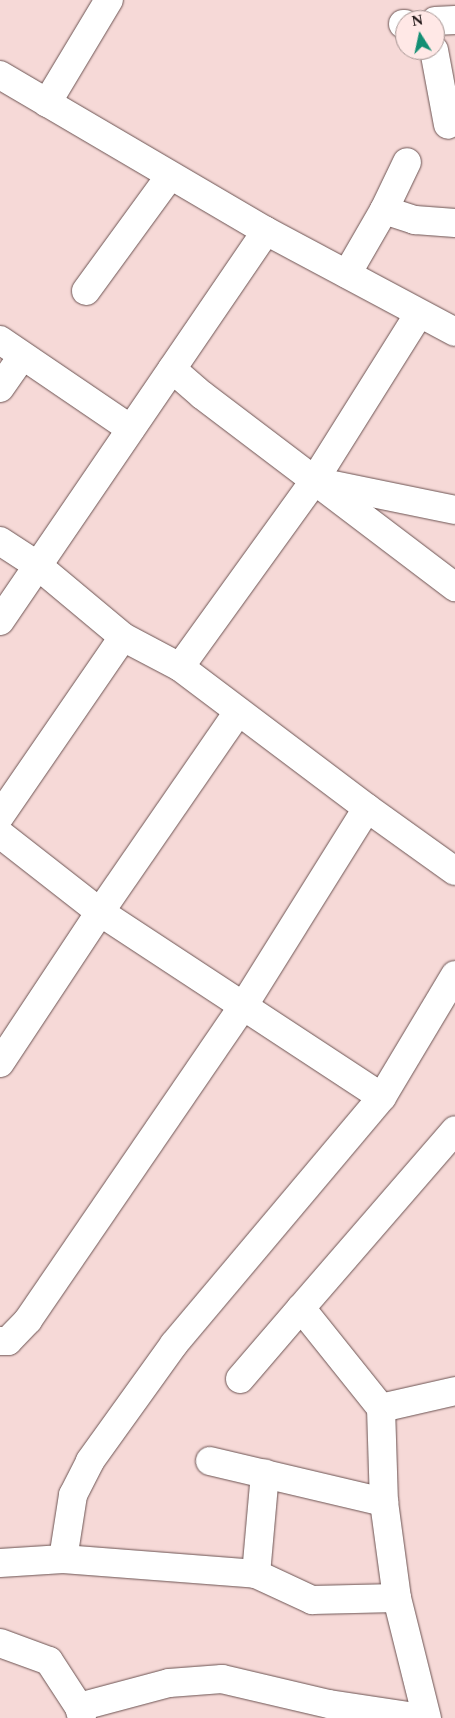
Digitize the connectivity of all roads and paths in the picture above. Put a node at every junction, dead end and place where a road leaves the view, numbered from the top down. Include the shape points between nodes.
1 (109, 0) edge
2 (436, 60) edge
3 (0, 74) edge
4 (47, 103) junction
5 (448, 125) dead end
6 (408, 162) dead end
7 (170, 176) junction
8 (384, 210) junction
9 (455, 224) edge
10 (266, 231) junction
11 (347, 274) junction
12 (86, 291) dead end
13 (418, 315) junction
14 (455, 332) edge
15 (0, 340) edge
16 (22, 356) junction
17 (172, 370) junction
18 (0, 388) edge
19 (131, 430) junction
20 (314, 481) junction
21 (455, 510) edge
22 (0, 541) edge
23 (37, 566) junction
24 (455, 587) edge
25 (0, 621) edge
26 (124, 637) junction
27 (180, 667) junction
28 (238, 712) junction
29 (367, 808) junction
30 (0, 816) edge
31 (0, 834) edge
32 (455, 871) edge
33 (100, 912) junction
34 (455, 975) edge
35 (244, 1005) junction
36 (0, 1063) edge
37 (382, 1097) junction
38 (455, 1130) edge
39 (301, 1308) junction
40 (0, 1341) edge
41 (240, 1379) dead end
42 (455, 1391) edge
43 (381, 1408) junction
44 (210, 1462) dead end
45 (265, 1473) junction
46 (384, 1502) junction
47 (63, 1559) junction
48 (0, 1563) edge
49 (256, 1574) junction
50 (397, 1598) junction
51 (0, 1643) edge
52 (80, 1712) edge
53 (422, 1718) edge
54 (427, 1718) edge

1 - 4 street
2 - 5 street
3 - 4 street
4 - 7 street
6 - 8 street
7 - 10 street
7 - 12 street
8 - 9 street via 415,220
8 - 11 street
10 - 11 street
10 - 17 street
11 - 13 street
13 - 14 street
13 - 20 street
15 - 16 street
16 - 18 street
16 - 19 street
17 - 19 street
17 - 20 street
19 - 23 street
20 - 21 street
20 - 24 street
20 - 27 street
22 - 23 street
23 - 25 street
23 - 26 street
26 - 27 street
26 - 30 street
27 - 28 street
28 - 29 street
28 - 33 street
29 - 32 street
29 - 35 street
31 - 33 street
33 - 35 street
33 - 36 street
34 - 37 street
35 - 37 street
35 - 40 street via 28,1320 8,1341
37 - 47 street via 174,1344 90,1461 73,1495
38 - 39 street
39 - 41 street
39 - 43 street
42 - 43 street
43 - 46 street
44 - 45 street
45 - 46 street
45 - 49 street
46 - 50 street
47 - 48 street
47 - 49 street
49 - 50 street via 312,1600
50 - 54 street
51 - 52 street via 49,1661
52 - 53 street via 169,1683 222,1679 329,1704

